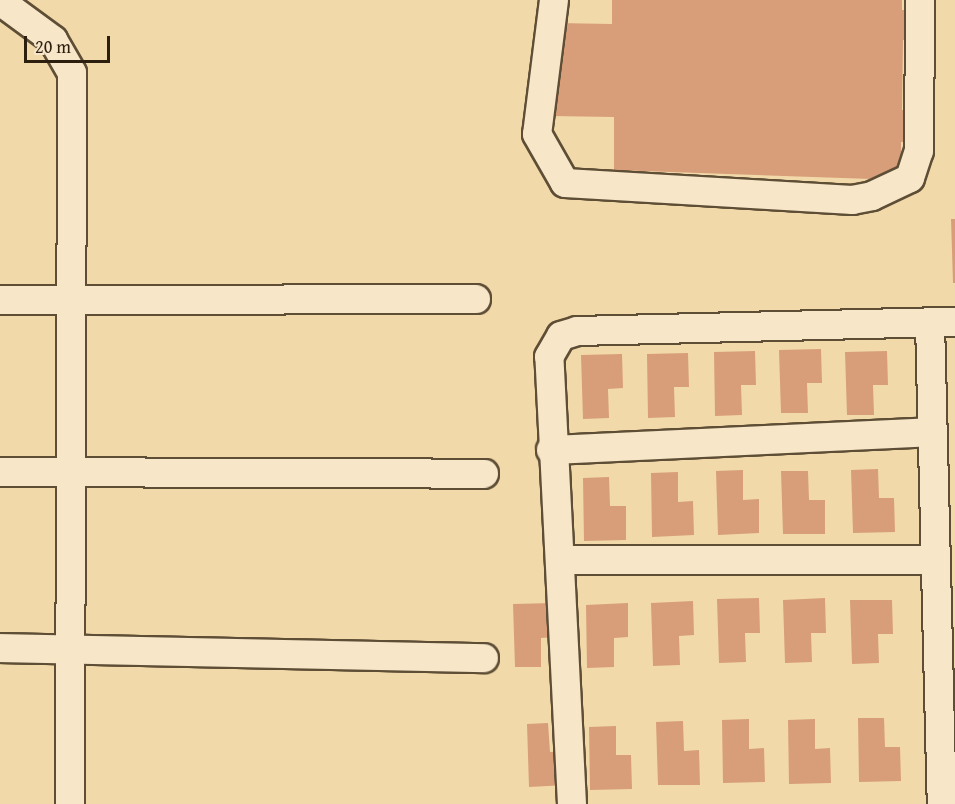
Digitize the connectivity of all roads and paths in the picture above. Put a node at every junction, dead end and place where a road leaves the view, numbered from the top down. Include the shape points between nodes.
1 (554, 0) edge
2 (920, 0) edge
3 (0, 1) edge
4 (476, 299) dead end
5 (0, 300) edge
6 (72, 301) junction
7 (942, 322) edge
8 (932, 432) junction
9 (552, 450) junction
10 (71, 471) junction
11 (0, 472) edge
12 (484, 474) dead end
13 (561, 560) junction
14 (936, 560) junction
15 (0, 648) edge
16 (71, 648) junction
17 (484, 658) dead end
18 (70, 804) edge
19 (572, 804) edge
20 (942, 804) edge

1 - 2 street via 537,134 564,183 852,200 872,196 910,178 919,151
3 - 6 street via 53,40 72,73
4 - 6 street
5 - 6 street
6 - 10 street
7 - 8 street
7 - 9 street via 577,331 561,336 549,357
8 - 9 street
8 - 14 street
9 - 13 street
10 - 11 street
10 - 12 street
10 - 16 street
13 - 14 street
13 - 19 street
14 - 20 street
15 - 16 street
16 - 17 street
16 - 18 street

